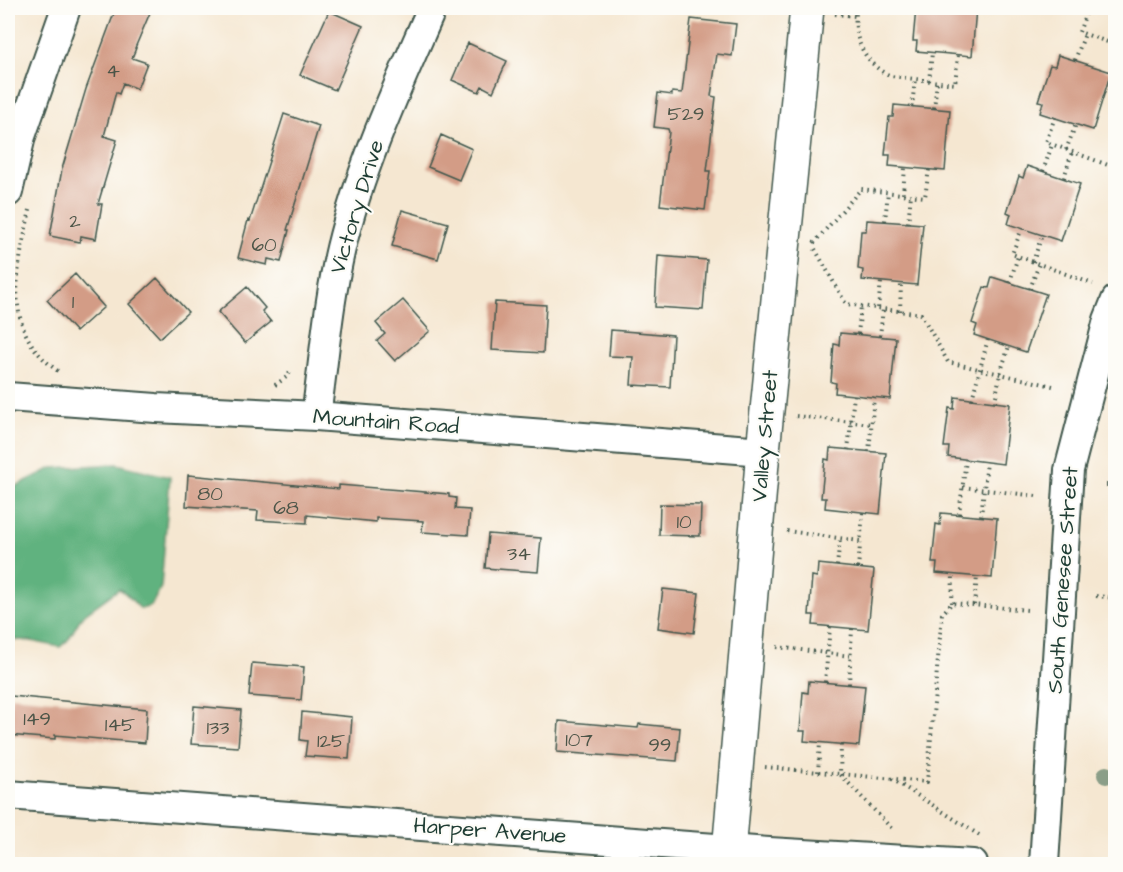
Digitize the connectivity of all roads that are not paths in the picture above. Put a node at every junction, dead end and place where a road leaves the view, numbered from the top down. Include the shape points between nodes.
1 (66, 8) edge
2 (432, 8) edge
3 (821, 10) edge
4 (14, 134) edge
5 (8, 192) edge
6 (1116, 300) edge
7 (8, 397) edge
8 (316, 416) junction
9 (763, 451) junction
10 (8, 795) edge
11 (729, 856) edge
12 (973, 864) edge
13 (1044, 864) edge

1 - 4 street
2 - 8 street, Victory Drive via 359,185 341,248 328,314
3 - 9 street, Valley Street
4 - 5 street
6 - 13 street, South Genesee Street via 1069,470
7 - 8 street, Mountain Road
8 - 9 street, Mountain Road
9 - 11 street, Valley Street
10 - 11 street, Harper Avenue
11 - 12 street, Harper Avenue

